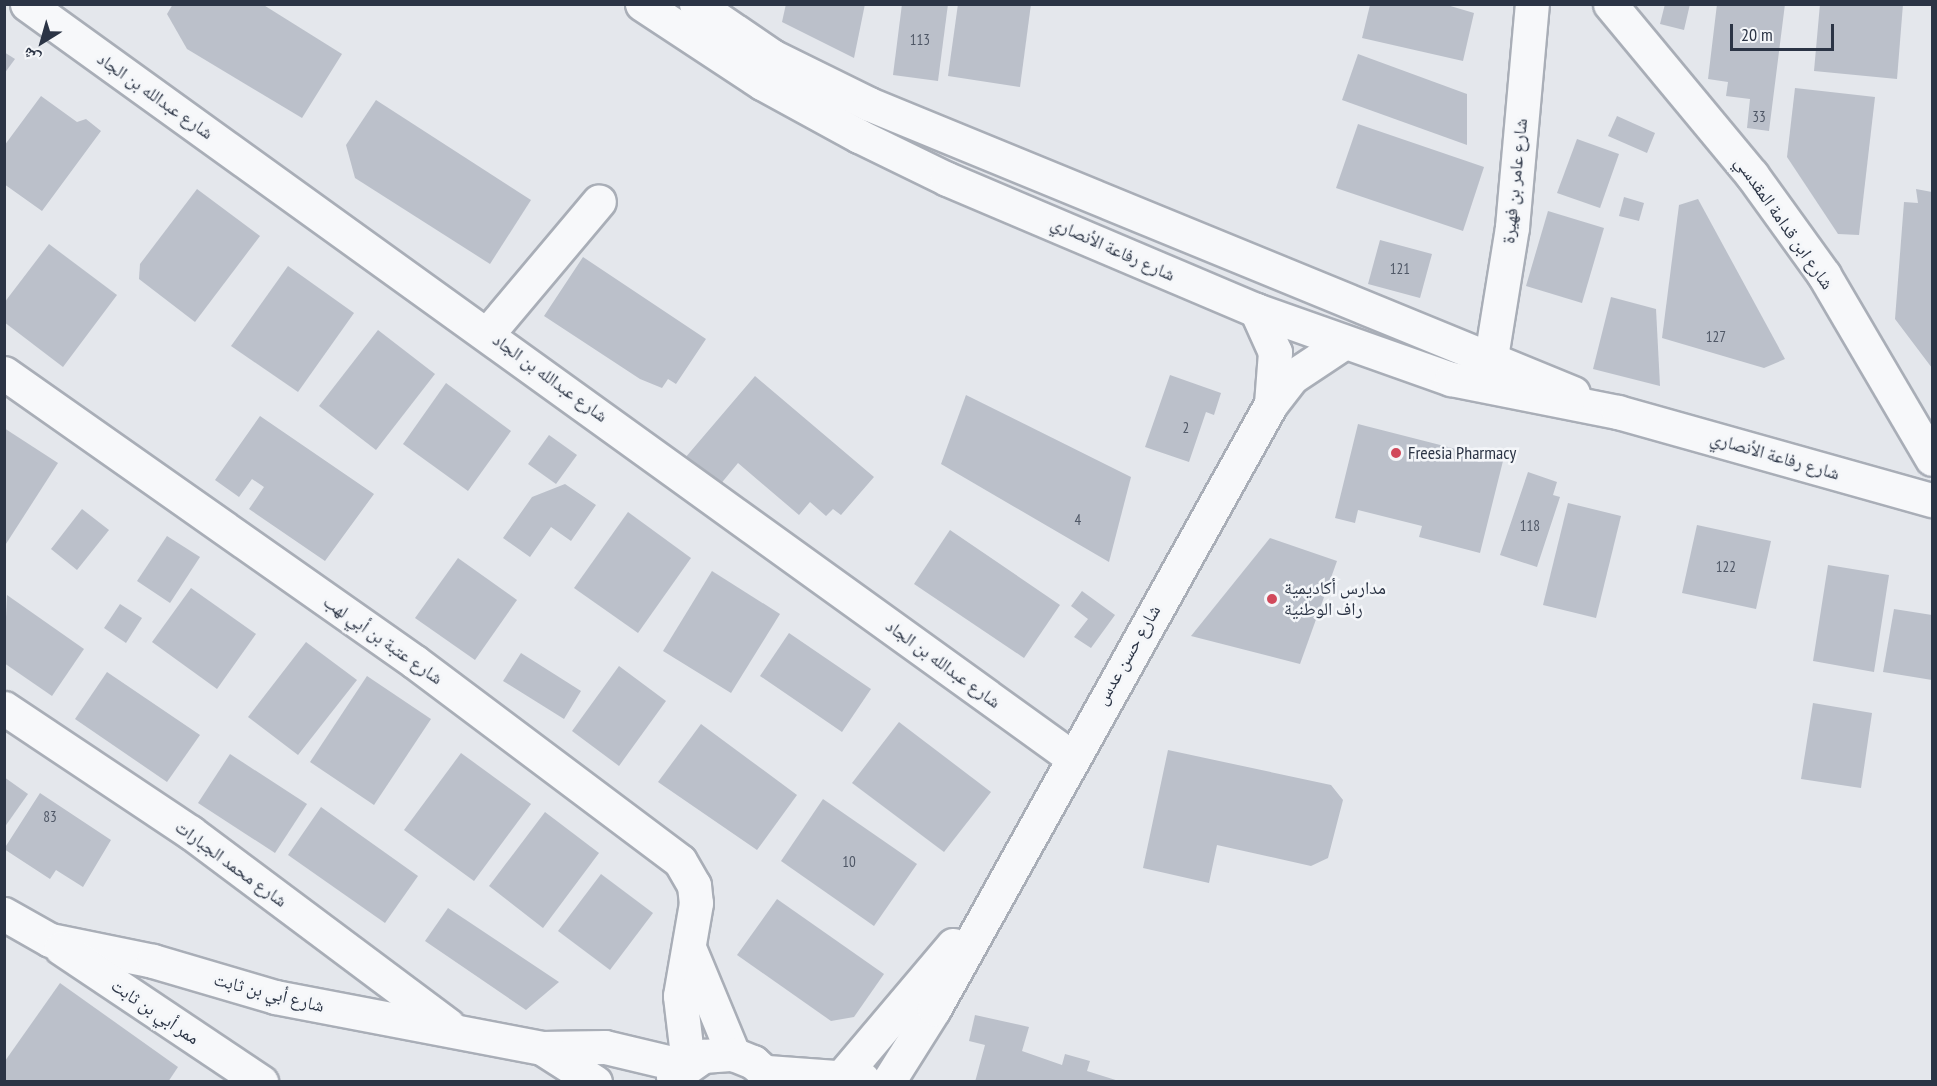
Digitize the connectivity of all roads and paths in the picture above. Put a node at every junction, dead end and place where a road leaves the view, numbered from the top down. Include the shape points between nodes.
1 (27, 4) edge
2 (642, 4) edge
3 (696, 4) edge
4 (1532, 4) edge
5 (1610, 4) edge
6 (599, 201) dead end
7 (1256, 310) junction
8 (488, 333) junction
9 (1343, 343) junction
10 (1491, 357) junction
11 (4, 373) edge
12 (1271, 404) junction
13 (1618, 412) junction
14 (1932, 459) edge
15 (1932, 500) edge
16 (4, 708) edge
17 (1070, 756) junction
18 (986, 908) junction
19 (4, 914) edge
20 (50, 940) junction
21 (690, 950) junction
22 (452, 1028) junction
23 (542, 1048) junction
24 (733, 1054) junction
25 (681, 1070) edge
26 (844, 1074) junction
27 (771, 1077) edge
28 (261, 1082) edge
29 (595, 1082) edge
30 (886, 1082) edge

1 - 8 street, شارع عبدالله بن الجاد
2 - 7 street, شارع رفاعة الأنصاري via 762,82 860,136 947,179
3 - 10 street, شارع رفاعة الأنصاري via 772,56 869,104
4 - 10 street, شارع عامر بن فهيرة via 1512,227
5 - 14 street, شارع ابن قدامة المقدسي via 1752,175 1824,275
6 - 8 street
7 - 9 street, شارع رفاعة الأنصاري
7 - 12 street, شارع حسن عدس via 1275,352
8 - 17 street, شارع عبدالله بن الجاد
9 - 12 street, شارع حسن عدس via 1305,366
9 - 13 street, شارع رفاعة الأنصاري via 1462,382
10 - 13 street, شارع رفاعة الأنصاري
11 - 21 street, شارع عتبة بن أبي لهب via 415,662 681,861 694,885 696,903
12 - 17 street, شارع حسن عدس
13 - 15 street, شارع رفاعة الأنصاري
16 - 22 street, شارع محمد الجبارات via 190,832
17 - 18 street, شارع حسن عدس
18 - 26 street, شارع حسن عدس
18 - 30 street, شارع حسن عدس via 934,1009
19 - 20 street, شارع أبي بن ثابت
20 - 22 street, شارع أبي بن ثابت via 153,961 275,997
20 - 28 street, ممر أبي بن ثابت
21 - 24 street, شارع عتبة بن أبي لهب
21 - 25 street, شارع عتبة بن أبي لهب via 680,996
22 - 23 street, شارع أبي بن ثابت
23 - 25 street, شارع أبي بن ثابت via 605,1047
23 - 29 street, شارع أبي بن ثابت
24 - 25 street
24 - 27 street
26 - 27 street
26 - 30 street

